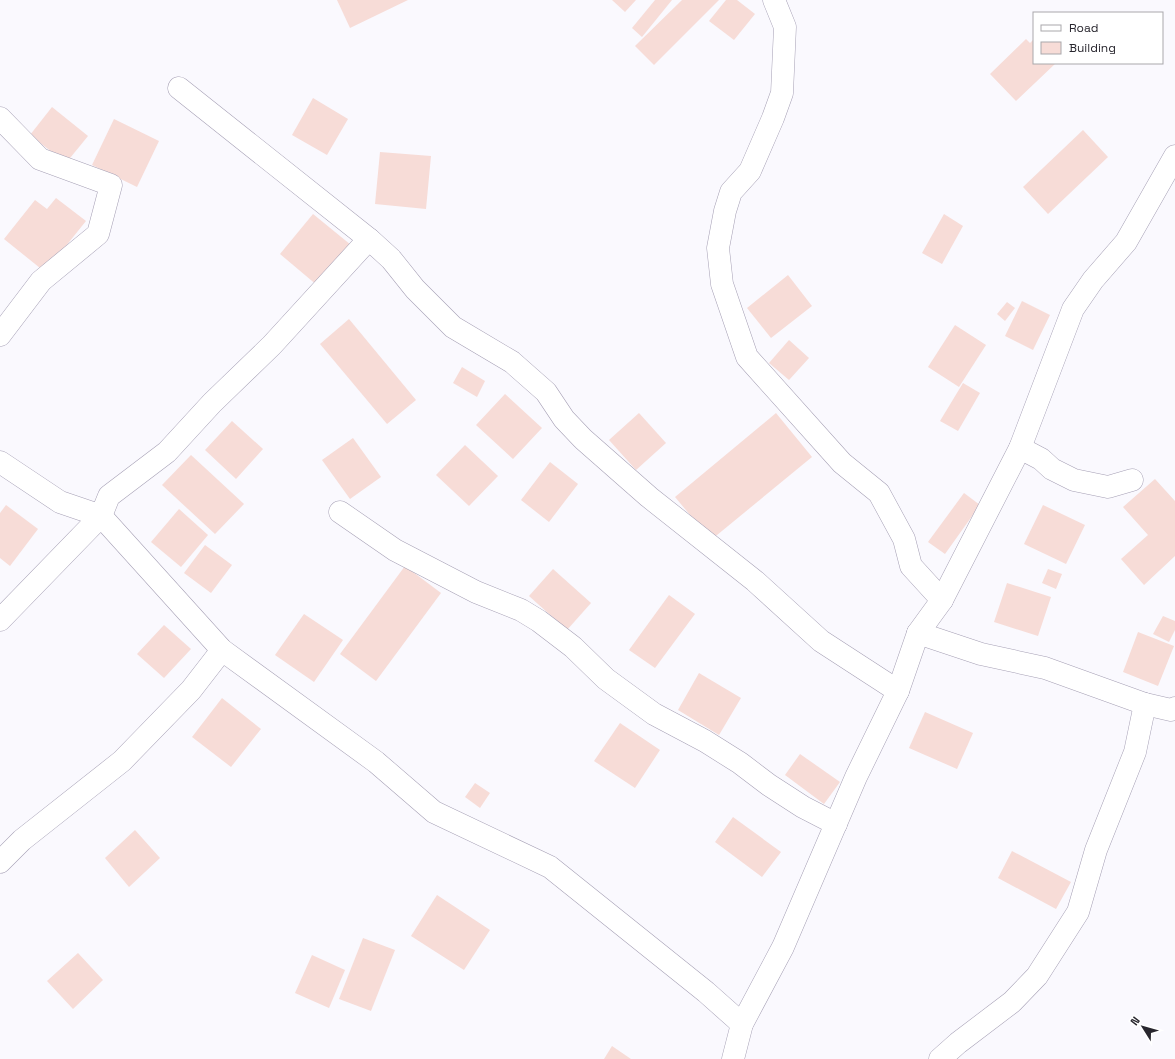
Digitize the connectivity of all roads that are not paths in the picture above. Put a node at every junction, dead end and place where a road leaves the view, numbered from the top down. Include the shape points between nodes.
1 (774, 0) edge
2 (788, 0) edge
3 (785, 27) junction
4 (179, 88) dead end
5 (0, 118) edge
6 (1175, 156) edge
7 (369, 239) junction
8 (0, 335) edge
9 (1020, 448) junction
10 (0, 462) edge
11 (1132, 480) dead end
12 (340, 512) dead end
13 (101, 516) junction
14 (942, 600) junction
15 (0, 620) edge
16 (918, 633) junction
17 (222, 650) junction
18 (898, 691) junction
19 (1145, 704) junction
20 (1174, 715) edge
21 (836, 824) junction
22 (0, 862) edge
23 (742, 1024) junction
24 (733, 1059) edge
25 (940, 1059) edge

1 - 3 street
2 - 3 street
3 - 14 street via 782,93 750,171 731,192 725,211 718,248 722,284 747,357 842,463 879,493 904,539 912,566
4 - 7 street
5 - 8 street via 40,159 111,185 98,234 41,281
6 - 9 street via 1126,242 1093,280 1074,309
7 - 13 street via 272,345 212,403 167,452 109,496
7 - 18 street via 391,259 415,289 453,327 512,362 546,392 564,419 584,439 649,497 754,581 821,641
9 - 11 street via 1074,480 1108,487
9 - 14 street
10 - 13 street via 60,502
12 - 21 street via 395,550 476,592 540,620 606,679 654,714 705,741 797,804
13 - 15 street
13 - 17 street
14 - 16 street
16 - 18 street
16 - 19 street via 981,654 1045,668
17 - 22 street via 190,690 122,761 22,840
17 - 23 street via 376,762 434,812 550,867
18 - 21 street
19 - 20 street
19 - 25 street via 1136,752 1096,850 1078,912 1037,976 1012,1002
21 - 23 street via 783,947
23 - 24 street

